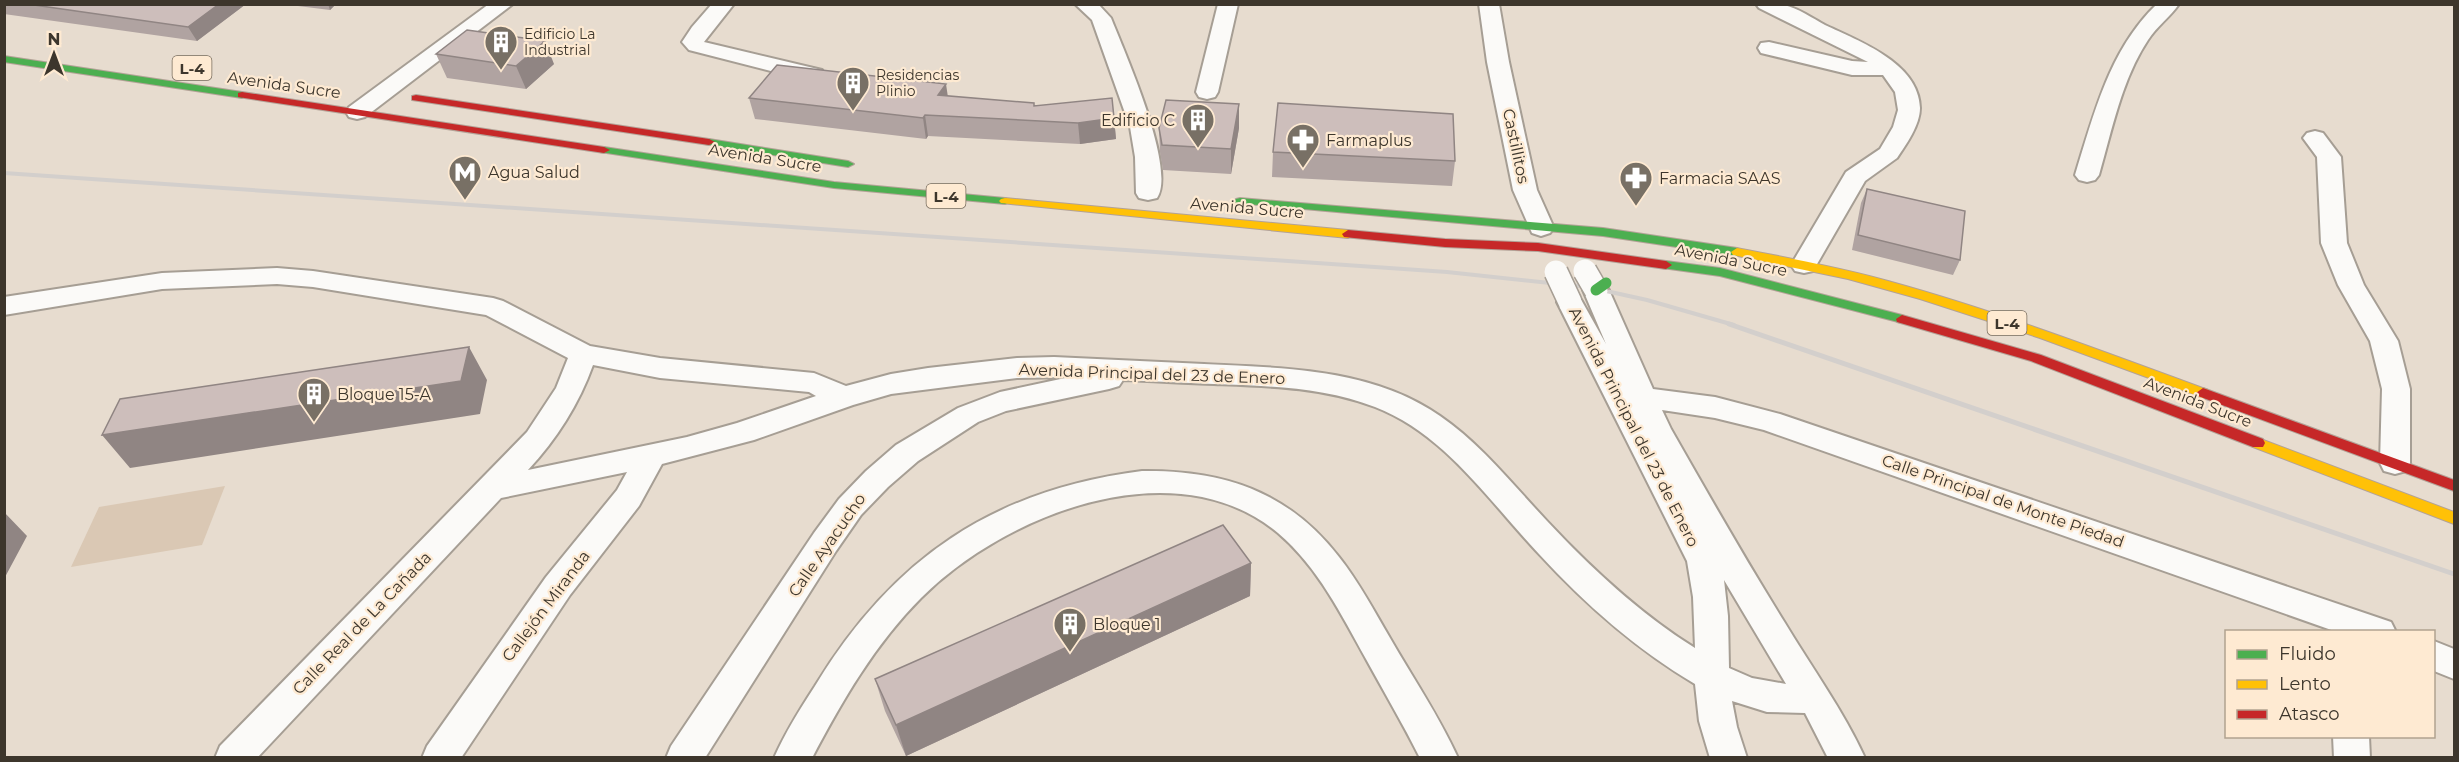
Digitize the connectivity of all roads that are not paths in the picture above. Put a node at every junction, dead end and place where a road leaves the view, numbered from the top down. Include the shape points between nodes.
1 (503, 4) edge
2 (724, 4) edge
3 (1228, 4) edge
4 (1489, 4) edge
5 (1766, 4) edge
6 (2169, 4) edge
7 (1088, 7) edge
8 (1769, 48) dead end
9 (4, 59) edge
10 (1889, 69) junction
11 (836, 80) edge
12 (1208, 92) dead end
13 (366, 99) junction
14 (2315, 138) dead end
15 (861, 166) dead end
16 (2086, 175) dead end
17 (1149, 193) dead end
18 (1231, 200) dead end
19 (1540, 238) junction
20 (1669, 264) junction
21 (1804, 265) junction
22 (1596, 281) junction
23 (4, 306) edge
24 (583, 354) junction
25 (1168, 372) junction
26 (844, 397) junction
27 (1632, 399) junction
28 (652, 455) junction
29 (2395, 464) junction
30 (2454, 486) edge
31 (490, 489) junction
32 (2454, 518) edge
33 (2346, 625) edge
34 (2370, 630) edge
35 (2435, 656) edge
36 (2454, 665) edge
37 (1712, 676) junction
38 (1814, 696) junction
39 (2351, 738) edge
40 (233, 758) edge
41 (440, 758) edge
42 (684, 758) edge
43 (792, 758) edge
44 (1440, 758) edge
45 (1729, 758) edge
46 (1847, 758) edge
47 (2352, 758) edge

1 - 13 street
2 - 11 street via 699,31 693,42 696,46
3 - 12 street
4 - 19 street, Castillitos via 1525,190
5 - 10 street via 1875,57
6 - 16 street via 2136,40 2119,77
7 - 17 street via 1101,18 1141,127
8 - 10 street via 1852,68
9 - 13 main road, Avenida Sucre / L-4
10 - 21 street via 1906,92 1909,110 1904,127 1889,153 1855,177
13 - 15 main road, Avenida Sucre / L-4 via 574,120
13 - 19 main road, Avenida Sucre / L-4 via 834,185 1445,243
14 - 29 street via 2329,157 2334,243 2351,285 2384,341 2396,390
18 - 19 main road, Avenida Sucre / L-4
19 - 21 main road, Avenida Sucre / L-4 via 1603,232
19 - 22 street
19 - 22 street, Avenida Principal del 23 de Enero, bridge via 1556,272
20 - 22 main road
20 - 22 main road, Avenida Sucre / L-4
20 - 32 main road, Avenida Sucre / L-4 via 1793,289 2036,358
21 - 29 main road, Avenida Sucre / L-4 via 1883,284 1996,319
22 - 27 street, Avenida Principal del 23 de Enero
23 - 24 street via 162,281 242,276 313,279 493,307
24 - 26 street via 660,368 814,383
24 - 31 street, Calle Real de La Cañada via 570,390 544,431
25 - 26 street, Avenida Principal del 23 de Enero via 1017,368 919,379
25 - 37 street, Avenida Principal del 23 de Enero via 1327,382 1361,390 1414,414 1475,464 1602,597 1647,635
25 - 42 street, Calle Ayacucho via 1097,381 1000,402 907,453 850,507
26 - 28 street via 744,432
27 - 33 street, Calle Principal de Monte Piedad via 1716,408 1770,421
27 - 37 street, Avenida Principal del 23 de Enero via 1710,584
27 - 38 street, Avenida Principal del 23 de Enero via 1656,429 1725,553
28 - 31 street
28 - 41 street, Callejón Miranda via 627,498 558,586
29 - 30 main road, Avenida Sucre / L-4
31 - 40 street, Calle Real de La Cañada
33 - 34 street, Calle Principal de Monte Piedad
35 - 36 street
37 - 38 street, Avenida Principal del 23 de Enero via 1764,698 1795,701
37 - 45 street, Avenida Principal del 23 de Enero via 1715,713
38 - 46 street, Avenida Principal del 23 de Enero
39 - 47 street
43 - 44 street via 860,646 911,586 940,563 1012,518 1051,501 1116,485 1179,482 1234,495 1266,510 1307,540 1339,579

